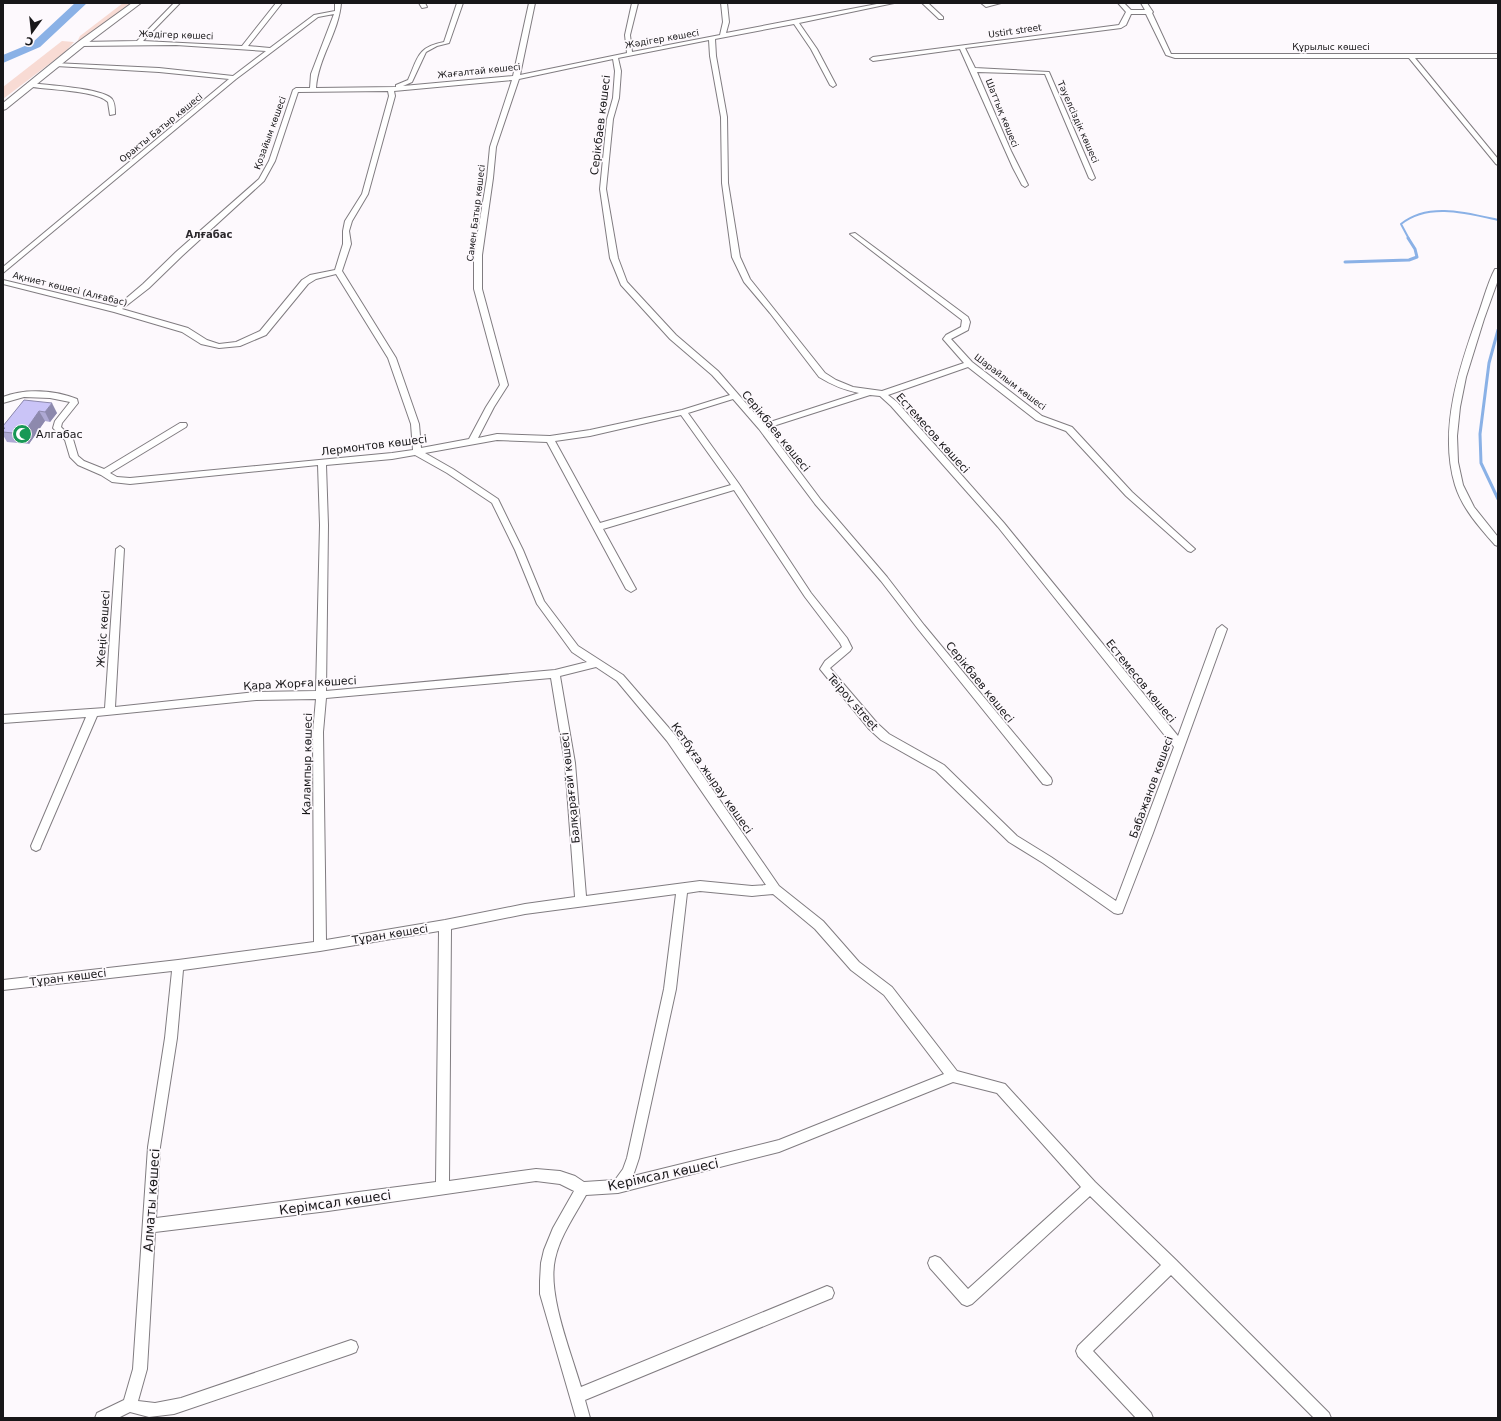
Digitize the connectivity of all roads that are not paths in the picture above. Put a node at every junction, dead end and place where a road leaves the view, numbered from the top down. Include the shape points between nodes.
1 (137, 3) edge
2 (177, 3) edge
3 (279, 3) edge
4 (338, 3) edge
5 (460, 3) edge
6 (532, 3) edge
7 (635, 3) edge
8 (724, 3) edge
9 (891, 3) edge
10 (925, 3) edge
11 (984, 3) edge
12 (998, 3) edge
13 (1122, 3) edge
14 (1144, 3) edge
15 (879, 4) edge
16 (338, 12) junction
17 (1129, 12) junction
18 (1150, 12) junction
19 (941, 18) dead end
20 (796, 22) junction
21 (724, 36) junction
22 (712, 39) junction
23 (139, 42) junction
24 (81, 44) junction
25 (244, 47) junction
26 (962, 48) junction
27 (270, 50) junction
28 (630, 54) junction
29 (1498, 56) edge
30 (615, 57) junction
31 (1411, 57) junction
32 (873, 59) dead end
33 (56, 64) junction
34 (974, 70) junction
35 (234, 78) junction
36 (516, 78) junction
37 (30, 85) junction
38 (833, 85) dead end
39 (391, 89) junction
40 (313, 90) junction
41 (3, 106) edge
42 (112, 114) dead end
43 (1498, 163) edge
44 (1092, 178) dead end
45 (1025, 185) dead end
46 (853, 234) dead end
47 (3, 271) edge
48 (338, 271) junction
49 (1498, 271) edge
50 (3, 282) edge
51 (117, 310) junction
52 (968, 364) junction
53 (869, 392) junction
54 (882, 394) junction
55 (735, 396) junction
56 (3, 400) edge
57 (683, 412) junction
58 (183, 424) dead end
59 (762, 427) junction
60 (550, 439) junction
61 (472, 442) junction
62 (417, 452) junction
63 (322, 462) junction
64 (104, 473) junction
65 (736, 486) junction
66 (598, 527) junction
67 (1498, 543) edge
68 (120, 549) dead end
69 (1191, 549) dead end
70 (631, 589) dead end
71 (1222, 629) dead end
72 (597, 663) junction
73 (555, 674) junction
74 (321, 695) junction
75 (110, 711) junction
76 (93, 713) junction
77 (3, 718) edge
78 (1179, 745) junction
79 (1047, 781) dead end
80 (36, 846) dead end
81 (682, 889) junction
82 (775, 889) junction
83 (581, 902) junction
84 (1118, 909) joint
85 (445, 925) junction
86 (320, 946) junction
87 (178, 965) junction
88 (3, 985) edge
89 (953, 1076) junction
90 (618, 1186) junction
91 (442, 1187) junction
92 (1090, 1188) junction
93 (582, 1189) junction
94 (148, 1226) junction
95 (935, 1263) dead end
96 (1171, 1265) junction
97 (827, 1294) dead end
98 (350, 1347) dead end
99 (577, 1396) junction
100 (130, 1405) junction
101 (102, 1418) edge
102 (583, 1418) edge
103 (1146, 1418) edge
104 (1324, 1418) edge

1 - 24 main road
2 - 23 street
3 - 25 street
4 - 16 street
5 - 39 street via 446,43 424,51 410,81
6 - 36 street, Самен Батыр көшесі
7 - 28 street via 626,46
8 - 21 street
9 - 15 street
10 - 19 street
11 - 12 street
13 - 17 street
14 - 18 street
15 - 20 street
16 - 27 street, Оракты Батыр көшесі via 316,16
16 - 40 street via 314,74
17 - 18 street
17 - 26 street, Ustirt street via 1121,26
18 - 31 street, Құрылыс көшесі via 1167,51 1175,56
20 - 21 street
20 - 38 street
21 - 22 street
22 - 28 street, Жәдігер көшесі
22 - 53 street, Естемесов көшесі via 724,117 724,183 736,256 746,280 822,375 851,389
23 - 24 street, Жәдігер көшесі
23 - 25 street, Жәдігер көшесі
24 - 33 main road
25 - 27 street, Жәдігер көшесі
26 - 32 street, Ustirt street
26 - 34 street, Шаттық көшесі
27 - 35 street, Оракты Батыр көшесі
28 - 30 street, Жәдігер көшесі
29 - 31 street, Құрылыс көшесі
30 - 36 street, Жағалтай көшесі
30 - 55 street, Серікбаев көшесі via 618,71 616,98 610,119 603,189 614,258 624,283 673,337 715,373
31 - 43 street
33 - 35 street via 159,70
33 - 37 main road
34 - 44 street, Тәуелсіздік көшесі via 1046,73
34 - 45 street, Шаттық көшесі via 1013,164
35 - 47 street, Оракты Батыр көшесі
36 - 39 street, Жағалтай көшесі
36 - 61 street, Самен Батыр көшесі via 493,147 478,255 478,289 504,385
37 - 41 main road
37 - 42 street via 106,96
39 - 40 street
39 - 48 street via 392,96 365,194 349,221 346,230 347,243 339,261
40 - 51 street, Қозайым көшесі via 296,90 272,161 262,180
46 - 52 street, Шарайлым көшесі via 965,320 965,328 948,340
48 - 51 street, Ақниет көшесі (Алғабас) via 304,282 263,333 237,344 219,346 204,342 185,330
48 - 62 street via 392,358 415,424
49 - 67 street via 1476,331 1458,401 1452,444 1458,484 1467,504
50 - 51 street, Ақниет көшесі (Алғабас)
52 - 54 street
52 - 69 street, Шарайлым көшесі via 1039,418 1068,429 1130,494
53 - 54 street, Естемесов көшесі
53 - 59 street
54 - 78 street, Естемесов көшесі via 894,404 1001,526
55 - 57 street, Лермонтов көшесі
55 - 59 street, Серікбаев көшесі
56 - 64 street, Лермонтов көшесі via 13,395 24,394 74,400 58,422 57,428 68,439 74,457
57 - 60 street, Лермонтов көшесі via 590,433
57 - 65 street, Teipov street
58 - 64 street
59 - 79 street, Серікбаев көшесі via 818,502 884,579
60 - 61 street, Лермонтов көшесі via 497,437
60 - 66 street
61 - 62 street, Лермонтов көшесі
62 - 63 street, Лермонтов көшесі
62 - 72 street, Кетбұға жырау көшесі via 450,470 495,501 540,602 575,649
63 - 64 street, Лермонтов көшесі via 130,481 115,480
63 - 74 street, Қалампыр көшесі via 324,525
65 - 66 street
65 - 84 street, Teipov street via 808,595 844,641 847,648 826,665 825,669 873,726 885,737 940,768 1013,839
66 - 70 street
68 - 75 street, Жеңіс көшесі
71 - 78 street, Бабажанов көшесі
72 - 73 street, Қара Жорға көшесі
72 - 82 street, Кетбұға жырау көшесі via 620,678 671,738
73 - 74 street, Қара Жорға көшесі
73 - 83 street, Балқарағай көшесі via 570,763
74 - 75 street, Қара Жорға көшесі via 256,696
74 - 86 street, Қалампыр көшесі via 318,732
75 - 76 street, Қара Жорға көшесі
76 - 77 street, Қара Жорға көшесі
76 - 80 street
78 - 84 street, Бабажанов көшесі
81 - 82 street, Тұран көшесі via 700,886 752,891
81 - 83 street, Тұран көшесі
81 - 90 street via 670,989 633,1158 628,1173
82 - 89 street, Кетбұға жырау көшесі via 819,925 855,966 888,991
83 - 85 street, Тұран көшесі via 525,909
85 - 86 street, Тұран көшесі
85 - 91 street
86 - 87 street, Тұран көшесі
87 - 88 street, Тұран көшесі
87 - 94 street, Алматы көшесі via 154,1148
89 - 90 street, Керімсал көшесі via 779,1146
89 - 92 street via 1001,1088
90 - 93 street, Керімсал көшесі
91 - 93 street, Керімсал көшесі via 536,1175 562,1176
91 - 94 street, Керімсал көшесі
92 - 95 street via 967,1299
92 - 96 street
93 - 99 street via 548,1258 546,1274 547,1294
94 - 100 street, Алматы көшесі via 140,1369
96 - 103 street via 1083,1351
96 - 104 street
97 - 99 street
98 - 100 street via 181,1405 159,1410 140,1410
99 - 102 street
100 - 101 street

